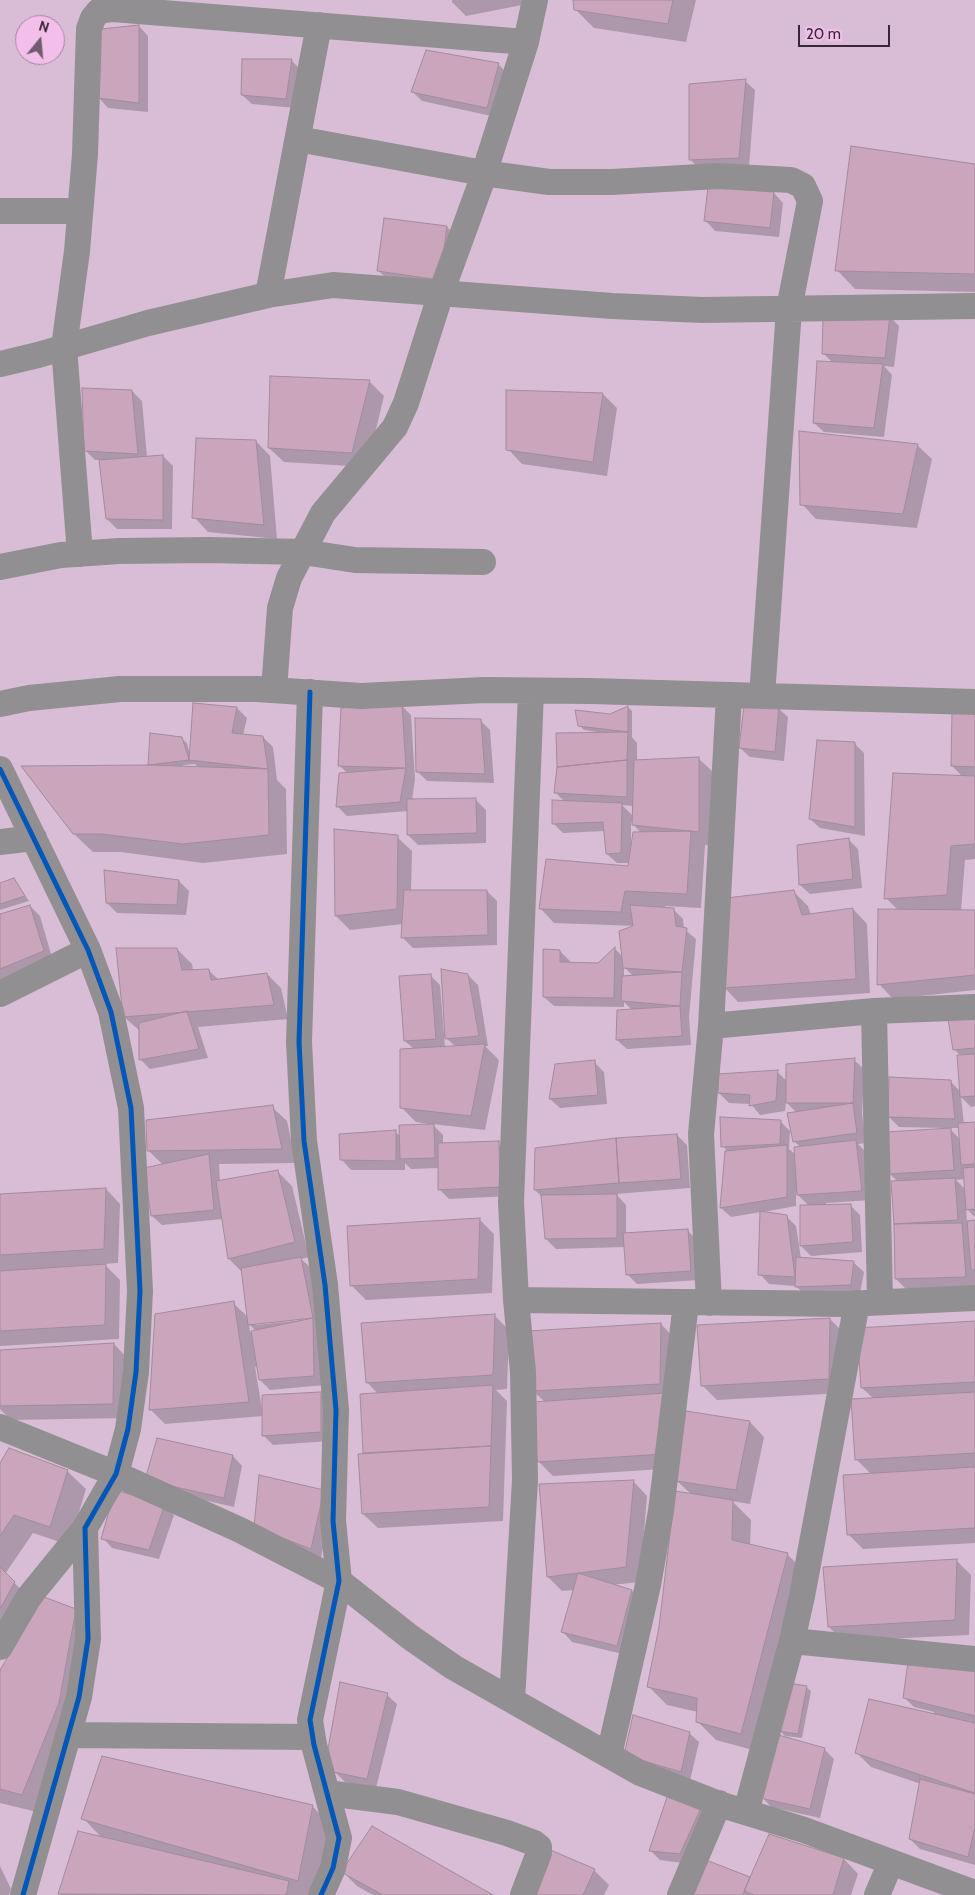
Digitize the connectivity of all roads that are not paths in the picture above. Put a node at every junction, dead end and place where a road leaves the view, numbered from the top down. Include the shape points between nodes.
1 (535, 0) edge
2 (319, 25) junction
3 (526, 42) junction
4 (298, 139) junction
5 (483, 173) junction
6 (0, 211) edge
7 (80, 212) junction
8 (440, 293) junction
9 (268, 295) junction
10 (975, 306) edge
11 (789, 309) junction
12 (64, 348) junction
13 (0, 364) edge
14 (303, 552) junction
15 (80, 554) junction
16 (483, 562) dead end
17 (0, 567) edge
18 (274, 690) junction
19 (531, 691) junction
20 (310, 692) junction
21 (728, 695) junction
22 (762, 696) junction
23 (974, 697) edge
24 (0, 704) edge
25 (0, 769) edge
26 (34, 838) junction
27 (0, 842) edge
28 (88, 950) junction
29 (0, 994) edge
30 (975, 1007) edge
31 (874, 1011) junction
32 (711, 1026) junction
33 (975, 1298) edge
34 (516, 1300) junction
35 (697, 1303) junction
36 (868, 1303) junction
37 (2, 1433) edge
38 (116, 1474) junction
39 (85, 1528) junction
40 (340, 1581) junction
41 (792, 1641) junction
42 (0, 1647) edge
43 (975, 1659) edge
44 (512, 1700) junction
45 (68, 1735) junction
46 (312, 1737) junction
47 (609, 1755) junction
48 (327, 1794) junction
49 (719, 1803) junction
50 (746, 1812) junction
51 (891, 1862) junction
52 (975, 1893) edge
53 (23, 1895) edge
54 (321, 1895) edge
55 (522, 1895) edge
56 (680, 1895) edge
57 (877, 1895) edge

1 - 3 street
2 - 3 street
2 - 4 street
2 - 7 street via 113,8 99,11 89,29
3 - 5 street
4 - 5 street
4 - 9 street
5 - 8 street
5 - 11 street via 549,182 718,176 791,180 803,186 810,201
6 - 7 street
7 - 12 street
8 - 9 street via 333,286
8 - 11 street via 693,310
8 - 14 street via 406,403 395,427 323,513
9 - 12 street via 148,323
10 - 11 street
11 - 22 street
12 - 13 street
12 - 15 street
14 - 15 street via 209,550
14 - 16 street via 355,560
14 - 18 street via 280,608
15 - 17 street
18 - 20 street
18 - 24 street via 120,689
19 - 20 street via 361,696
19 - 21 street
19 - 34 street via 511,1202
20 - 40 street via 299,1042 304,1141 325,1285 336,1410 333,1521
21 - 22 street
21 - 32 street
22 - 23 street
25 - 26 street
26 - 27 street
26 - 28 street
28 - 29 street
28 - 38 street via 111,1012 131,1108 140,1291 136,1372 128,1429
30 - 31 street
31 - 32 street
31 - 36 street
32 - 35 street via 702,1134
33 - 36 street
34 - 35 street
34 - 44 street via 523,1372 525,1480
35 - 36 street
35 - 47 street via 648,1585
36 - 41 street
37 - 38 street
38 - 39 street
38 - 40 street via 240,1530
39 - 42 street via 28,1598
39 - 45 street via 88,1639 79,1697
40 - 44 street via 410,1637
40 - 46 street via 310,1720
41 - 43 street
41 - 50 street
44 - 47 street
45 - 46 street
45 - 53 street
46 - 48 street
47 - 49 street via 640,1773
48 - 54 street via 339,1838 333,1868
48 - 55 street via 398,1802 534,1843 540,1853
49 - 50 street
49 - 56 street
50 - 51 street
51 - 52 street
51 - 57 street

